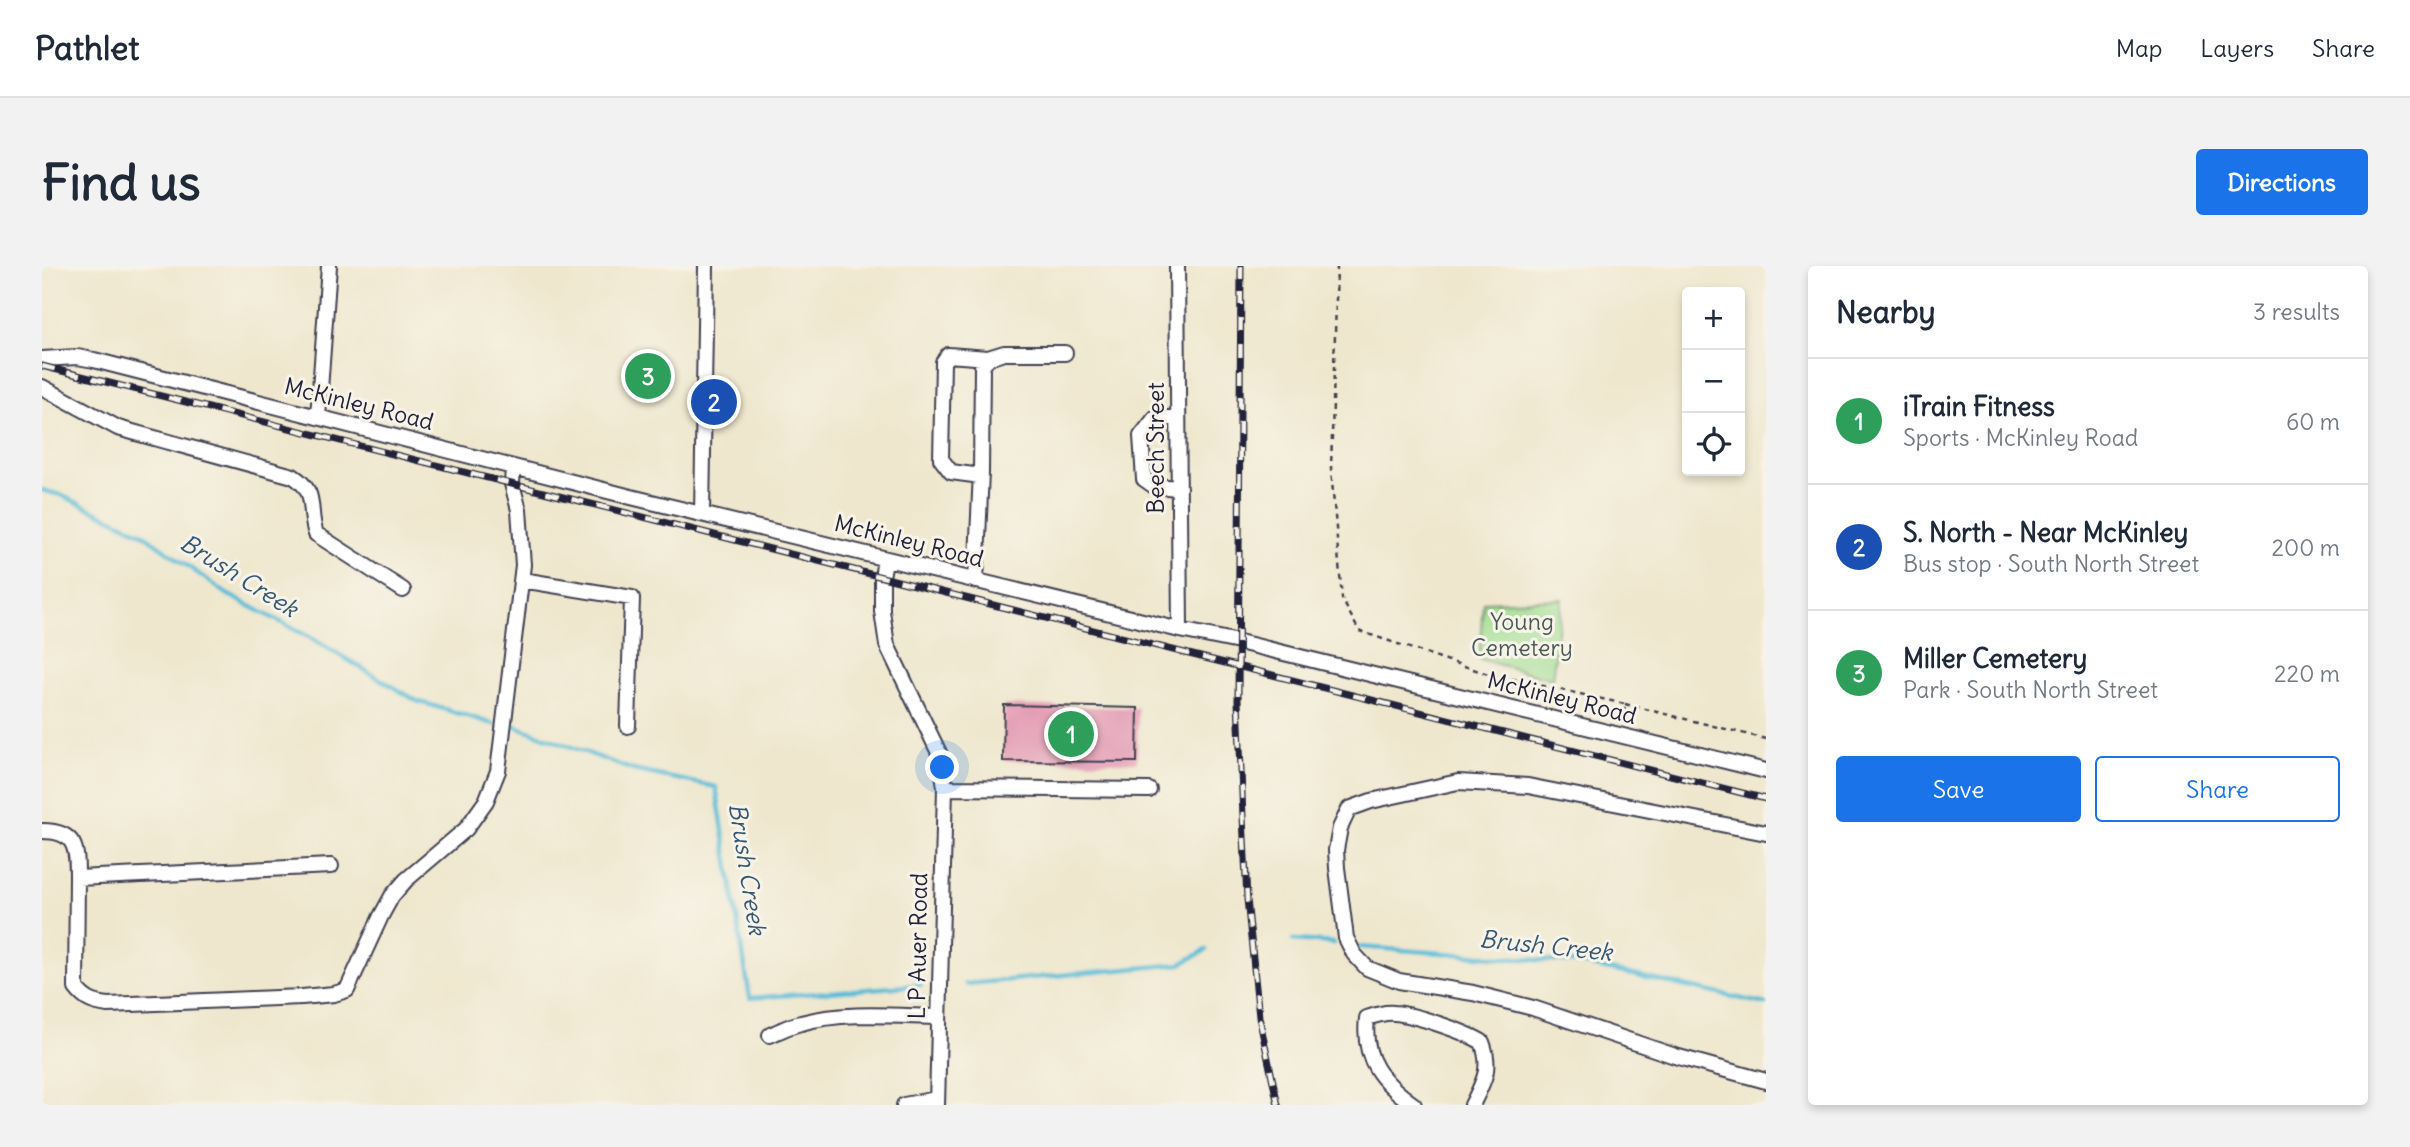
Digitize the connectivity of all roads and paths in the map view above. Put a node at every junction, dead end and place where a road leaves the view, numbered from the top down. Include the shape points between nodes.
1 (329, 266) edge
2 (706, 266) edge
3 (1177, 266) edge
4 (1336, 266) edge
5 (1065, 353) dead end
6 (988, 358) junction
7 (42, 359) edge
8 (42, 387) edge
9 (317, 417) junction
10 (1178, 418) junction
11 (513, 467) junction
12 (981, 476) junction
13 (1178, 488) junction
14 (702, 514) junction
15 (885, 560) junction
16 (522, 580) junction
17 (976, 581) junction
18 (403, 590) dead end
19 (1180, 630) junction
20 (1625, 704) junction
21 (628, 726) dead end
22 (1621, 736) junction
23 (1766, 739) edge
24 (1766, 771) edge
25 (944, 788) junction
26 (1149, 790) dead end
27 (42, 831) edge
28 (1766, 833) edge
29 (331, 866) dead end
30 (77, 878) junction
31 (939, 1017) junction
32 (770, 1035) dead end
33 (1766, 1081) edge
34 (937, 1102) edge
35 (904, 1105) edge
36 (1414, 1105) edge
37 (1472, 1105) edge

1 - 9 street
2 - 14 street
3 - 10 street, Beech Street
4 - 20 path via 1331,468 1342,599 1359,631 1485,673
5 - 6 street via 1004,353
6 - 12 street via 982,367
6 - 12 street via 948,355 943,362 941,459 951,472
7 - 9 street, McKinley Road via 94,360
8 - 18 street via 118,428 293,476 306,484 312,499 316,534
9 - 11 street, McKinley Road
10 - 13 street, Beech Street
10 - 13 street via 1155,418 1141,436 1144,480 1154,486
11 - 14 street, McKinley Road
11 - 16 street
12 - 17 street
13 - 19 street, Beech Street
14 - 15 street, McKinley Road
15 - 17 street, McKinley Road
15 - 25 street, L P Auer Road via 882,611 887,645 941,757
16 - 21 street via 632,598
16 - 30 street via 498,771 486,801 466,829 392,896 346,990 302,997 93,1003 76,988
17 - 19 street, McKinley Road
19 - 22 street, McKinley Road
20 - 22 path
20 - 23 path
22 - 24 street, McKinley Road
25 - 26 street
25 - 31 street, L P Auer Road
27 - 30 street via 71,840 77,852
28 - 33 street via 1528,786 1458,782 1349,809 1336,850 1346,938 1367,968 1399,981 1533,1008
29 - 30 street
31 - 32 street via 825,1019
31 - 34 street, L P Auer Road
34 - 35 street
36 - 37 street via 1391,1089 1370,1059 1367,1018 1396,1013 1482,1042 1488,1069

